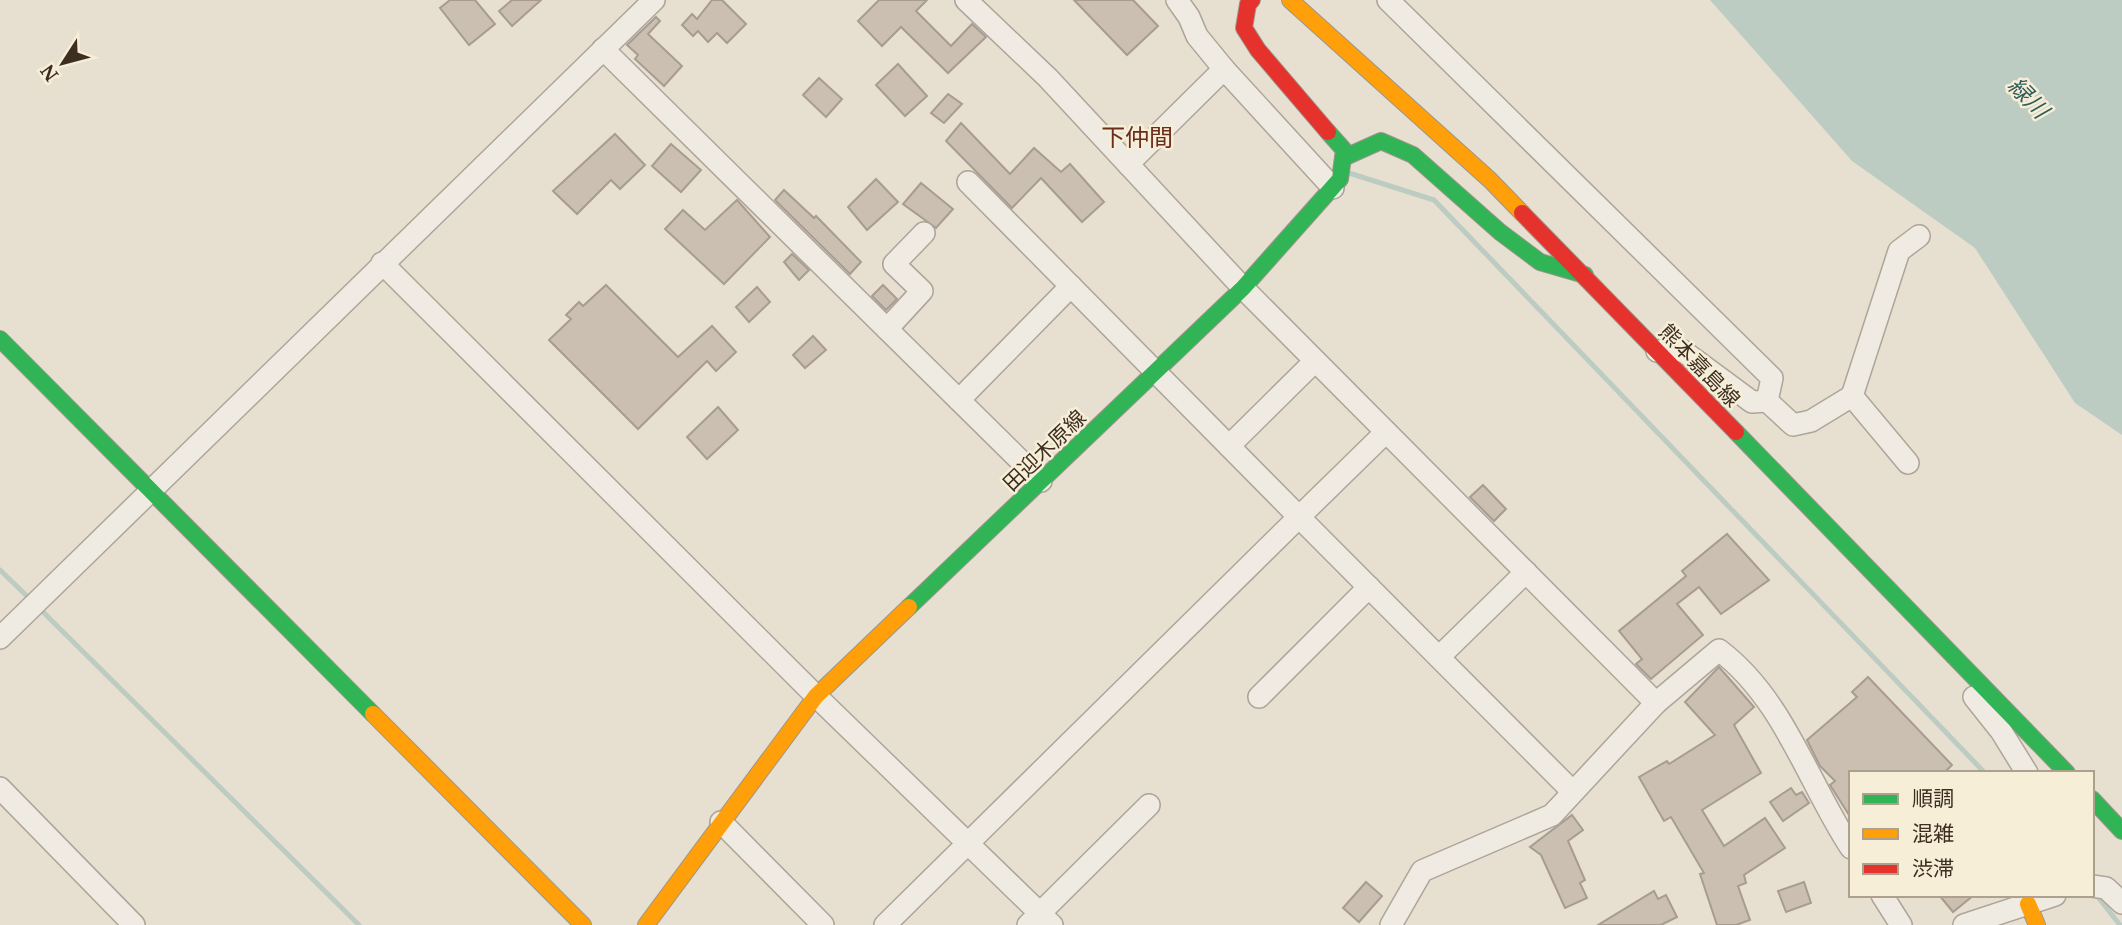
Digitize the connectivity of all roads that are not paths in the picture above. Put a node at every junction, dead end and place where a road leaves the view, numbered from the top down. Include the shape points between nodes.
1 (654, 0) edge
2 (966, 0) edge
3 (1177, 0) edge
4 (1252, 0) edge
5 (1290, 0) edge
6 (1388, 0) edge
7 (603, 49) junction
8 (1224, 69) junction
9 (1343, 158) junction
10 (1128, 164) junction
11 (968, 182) dead end
12 (1337, 184) junction
13 (924, 233) dead end
14 (1919, 236) dead end
15 (382, 263) junction
16 (1585, 275) junction
17 (1071, 286) junction
18 (1243, 288) junction
19 (887, 329) junction
20 (0, 340) edge
21 (1657, 351) junction
22 (1315, 361) junction
23 (1156, 372) junction
24 (1852, 396) junction
25 (959, 400) junction
26 (1767, 401) junction
27 (1386, 432) junction
28 (1229, 446) junction
29 (1908, 463) dead end
30 (1041, 481) junction
31 (148, 492) junction
32 (1299, 517) junction
33 (1526, 572) junction
34 (1369, 587) junction
35 (0, 638) edge
36 (1944, 644) junction
37 (1439, 657) junction
38 (816, 696) junction
39 (1259, 697) dead end
40 (1656, 702) junction
41 (2026, 771) edge
42 (2065, 771) edge
43 (0, 788) edge
44 (1572, 791) junction
45 (2094, 801) edge
46 (1149, 805) dead end
47 (721, 822) junction
48 (2122, 831) edge
49 (968, 844) junction
50 (1849, 844) edge
51 (2094, 886) edge
52 (1883, 897) edge
53 (2049, 897) edge
54 (2122, 903) edge
55 (2028, 904) junction
56 (1040, 921) edge
57 (134, 925) edge
58 (583, 925) edge
59 (646, 925) edge
60 (823, 925) edge
61 (885, 925) edge
62 (1391, 925) edge
63 (1901, 925) edge
64 (1964, 925) edge
65 (2037, 925) edge

1 - 7 street
2 - 10 street via 1048,78
3 - 8 street via 1197,36
4 - 9 main road via 1244,28 1345,150
5 - 16 main road, 熊本嘉島線 via 1490,180
6 - 26 street via 1772,378
7 - 15 street
7 - 19 street
8 - 10 street
8 - 12 street
9 - 12 main road
9 - 16 main road via 1381,141 1413,155 1540,262
10 - 18 street
11 - 17 street
12 - 18 main road, 田迎木原線
13 - 19 street via 894,264 922,290
14 - 24 street via 1899,251
15 - 31 street
15 - 38 street
16 - 21 main road, 熊本嘉島線
17 - 23 street
17 - 25 street
18 - 22 street
18 - 23 main road, 田迎木原線
19 - 25 street
20 - 31 main road
21 - 26 street via 1684,351 1752,402
21 - 36 main road, 熊本嘉島線
22 - 27 street
22 - 28 street
23 - 28 street
23 - 30 main road, 田迎木原線
24 - 26 street via 1811,421 1793,425
24 - 29 street
25 - 30 street
27 - 32 street
27 - 33 street
28 - 32 street
30 - 38 main road, 田迎木原線
31 - 35 street
31 - 58 main road
32 - 34 street
32 - 49 street
33 - 37 street
33 - 40 street
34 - 37 street
34 - 39 street
36 - 41 street via 1959,679
36 - 42 main road, 熊本嘉島線
37 - 44 street
38 - 47 main road, 田迎木原線
38 - 49 street
40 - 44 street
40 - 50 street via 1719,650 1768,704
43 - 57 street
44 - 62 street via 1552,816 1422,871
45 - 48 main road
46 - 56 street
47 - 59 main road, 田迎木原線
47 - 60 street
49 - 56 street
49 - 61 street
51 - 54 street via 2106,887
52 - 63 street
53 - 55 street
55 - 64 street
55 - 65 main road

